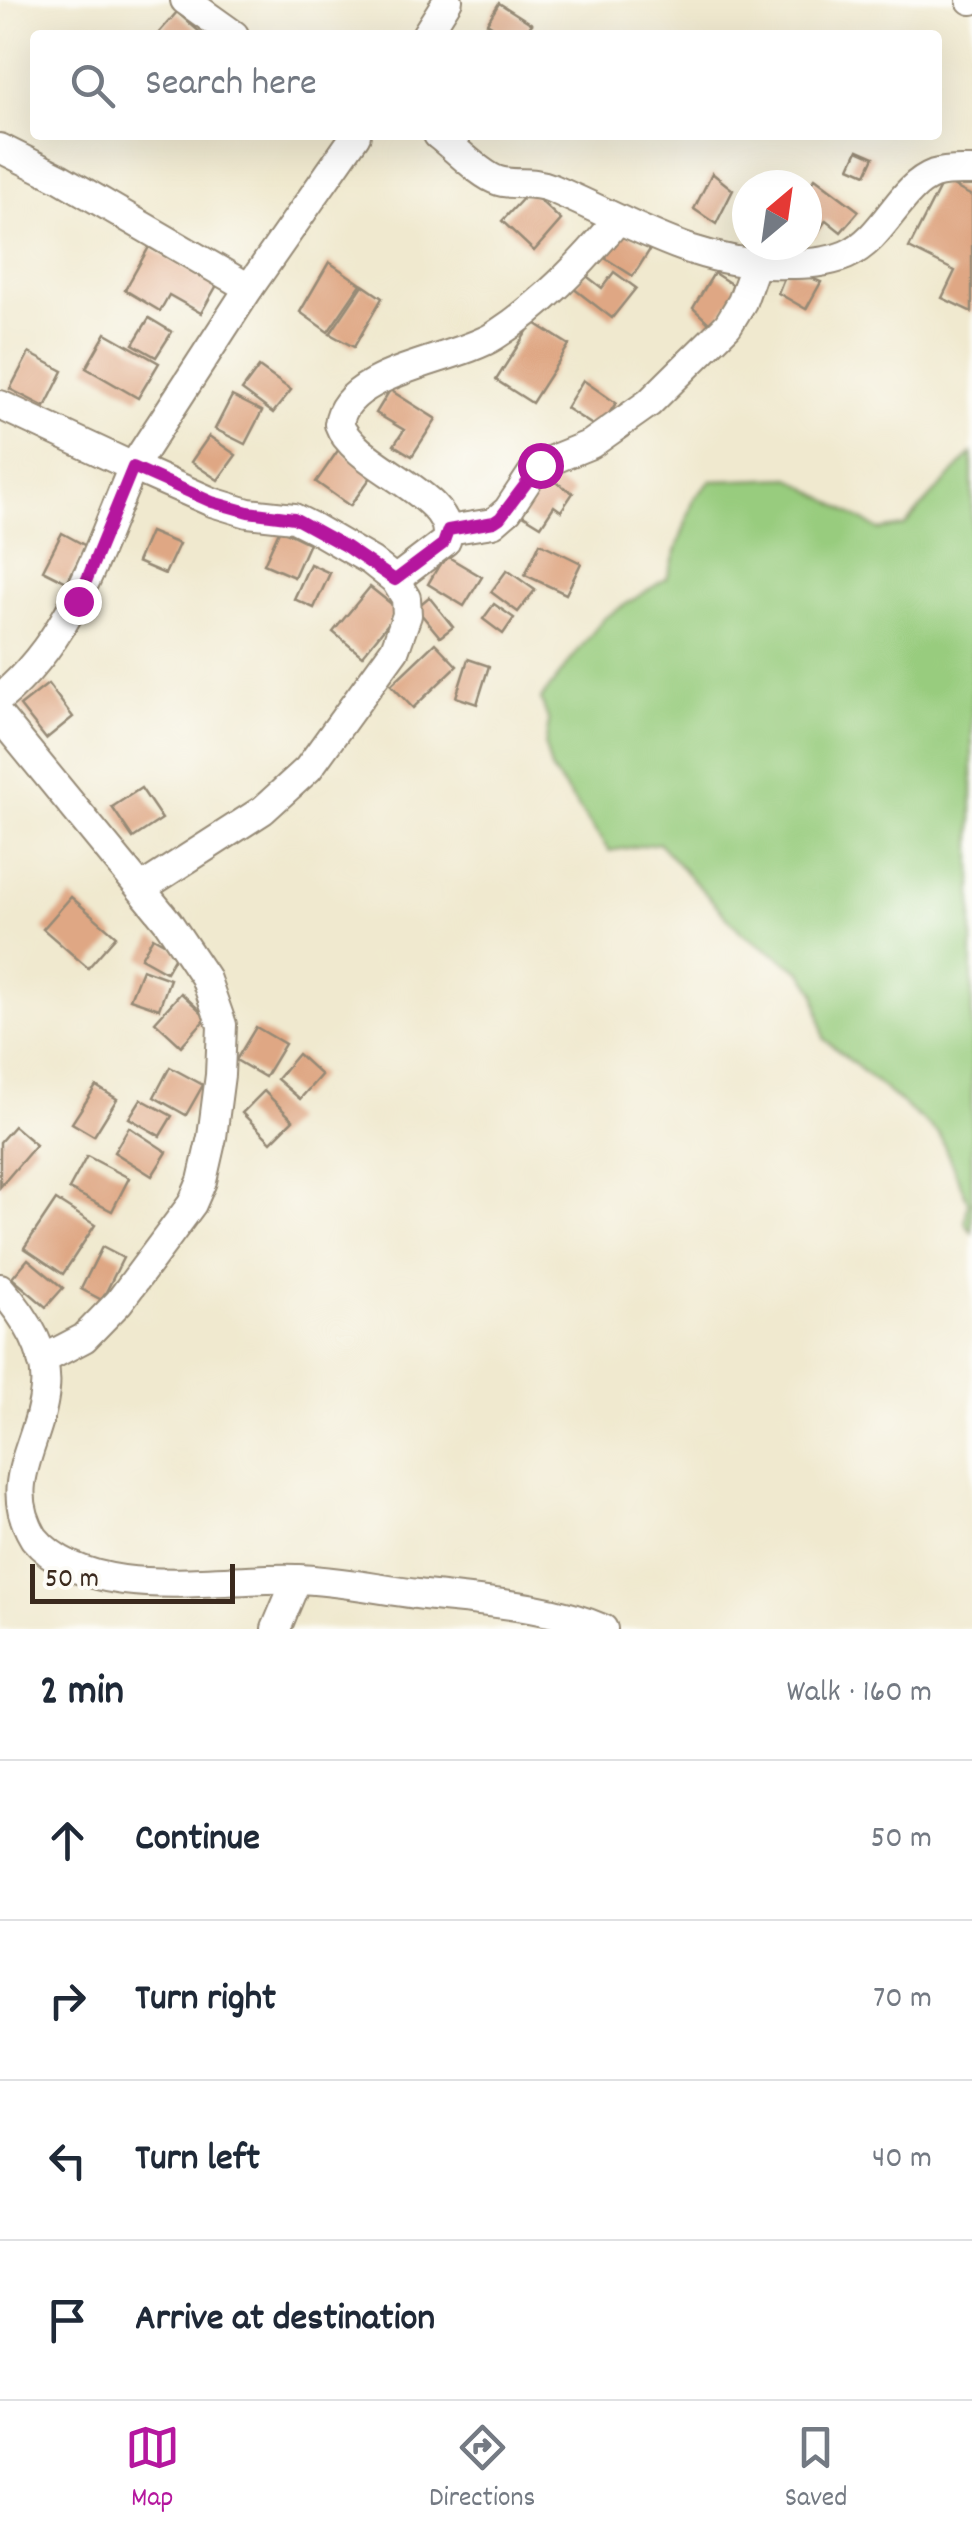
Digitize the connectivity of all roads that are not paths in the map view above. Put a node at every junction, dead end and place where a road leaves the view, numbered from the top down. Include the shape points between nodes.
1 (185, 0) edge
2 (448, 0) edge
3 (227, 30) edge
4 (429, 30) edge
5 (353, 140) edge
6 (445, 140) edge
7 (0, 148) edge
8 (972, 171) edge
9 (617, 220) junction
10 (755, 266) junction
11 (249, 288) junction
12 (0, 405) edge
13 (133, 467) junction
14 (448, 530) junction
15 (395, 580) junction
16 (0, 698) edge
17 (0, 717) edge
18 (142, 888) junction
19 (0, 1288) edge
20 (42, 1360) junction
21 (297, 1578) junction
22 (276, 1629) edge
23 (603, 1629) edge

1 - 3 street
2 - 4 street
5 - 11 street
6 - 9 street via 498,181 537,183
7 - 11 street
8 - 10 street via 930,176 882,229 848,254 812,264
9 - 10 street via 707,257
9 - 14 street via 556,289 496,335 394,373 342,411 345,438 434,504
10 - 14 street via 728,325 649,403 592,444 537,466 494,522
11 - 13 street
12 - 13 street
13 - 15 street via 212,502 294,518
13 - 16 street via 69,618
14 - 15 street via 443,544
15 - 18 street via 408,615 396,649 308,769 263,810
17 - 18 street
18 - 20 street via 205,977 222,1024 208,1159 192,1204 119,1302 84,1338
19 - 20 street via 30,1329
20 - 21 street via 46,1387 14,1491 18,1517 36,1542 63,1561 122,1580
21 - 22 street
21 - 23 street via 530,1610

